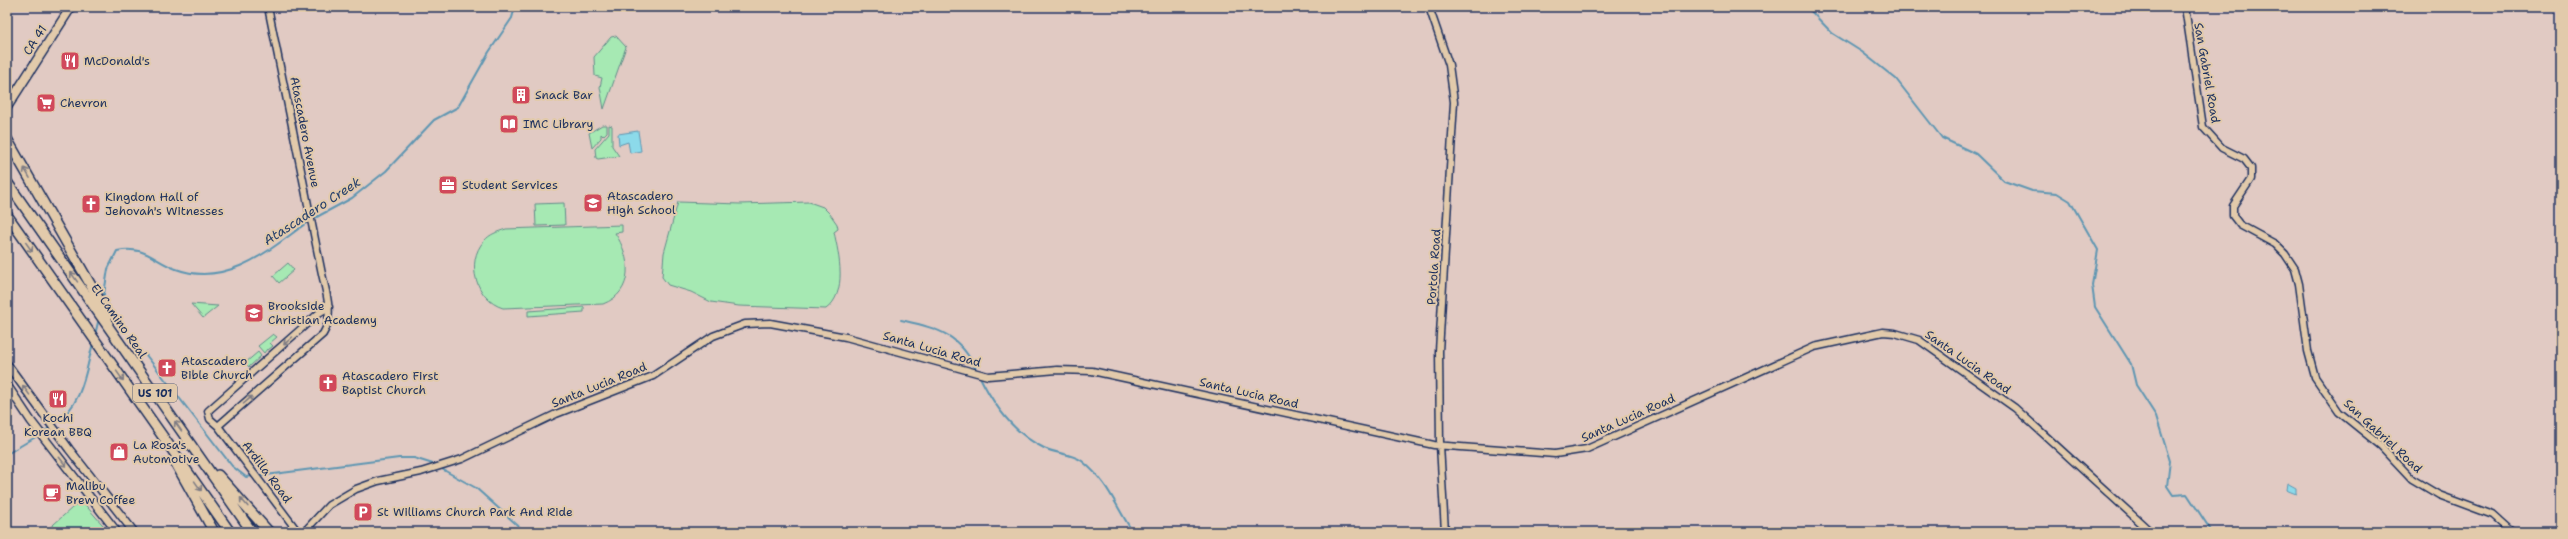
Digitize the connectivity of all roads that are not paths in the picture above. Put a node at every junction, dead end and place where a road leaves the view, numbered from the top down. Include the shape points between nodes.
1 (71, 7) edge
2 (268, 7) edge
3 (1429, 7) edge
4 (2185, 7) edge
5 (7, 107) edge
6 (7, 139) edge
7 (7, 182) edge
8 (7, 215) edge
9 (329, 307) junction
10 (101, 312) junction
11 (7, 364) edge
12 (7, 385) edge
13 (152, 420) junction
14 (218, 426) junction
15 (1440, 446) junction
16 (200, 457) junction
17 (116, 532) edge
18 (134, 532) edge
19 (214, 532) edge
20 (230, 532) edge
21 (252, 532) edge
22 (269, 532) edge
23 (298, 532) edge
24 (304, 532) edge
25 (1445, 532) edge
26 (2151, 532) edge
27 (2512, 532) edge

1 - 5 main road, CA 41 / CA 41
2 - 9 street, Atascadero Avenue
3 - 15 street, Portola Road via 1449,65 1454,110 1439,351
4 - 27 street, San Gabriel Road via 2203,127 2222,148 2244,159 2251,168 2251,179 2233,206 2233,216 2240,225 2275,244 2295,269 2308,351 2315,378 2339,412 2381,446 2412,479 2438,495 2493,515
10 -> 6 highway via 98,298
10 -> 7 highway, El Camino Real / US 101
8 -> 13 highway, US 101
14 -> 9 street, Atascadero Avenue via 323,334 329,324
9 -> 14 street via 208,411 210,419
16 -> 10 highway, El Camino Real / US 101 via 109,328
18 -> 11 main road via 69,450
12 -> 17 main road via 43,437
13 - 19 highway
13 -> 20 highway, US 101
14 - 23 street, Ardilla Road
15 - 24 street, Santa Lucia Road via 1092,371 1057,370 988,376 846,337 780,324 753,323 736,326 717,334 653,376 561,412 462,459 356,489 329,505
15 - 25 street, Portola Road
15 - 26 street, Santa Lucia Road via 1555,454 1581,452 1814,346 1883,332 1895,333 1919,340 2015,408
16 - 21 highway, El Camino Real / US 101
22 -> 16 highway via 239,496

